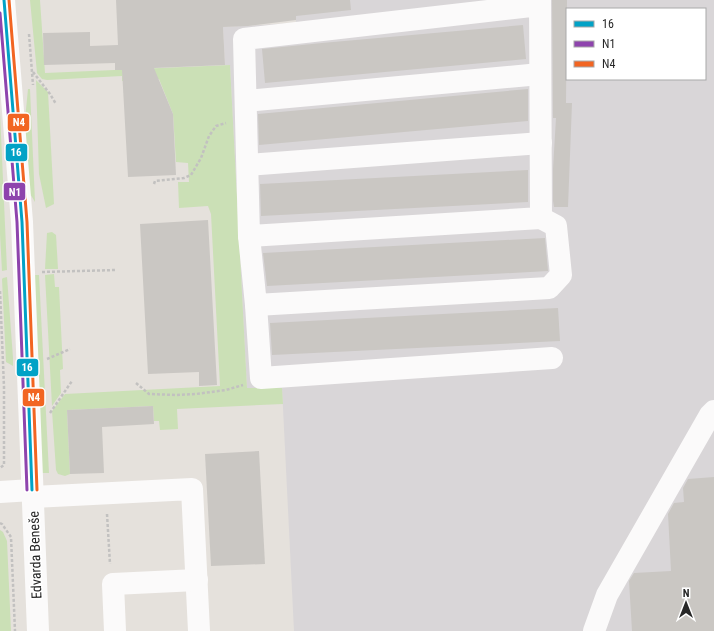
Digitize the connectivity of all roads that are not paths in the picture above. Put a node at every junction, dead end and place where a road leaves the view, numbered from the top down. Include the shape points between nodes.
1 (4, 0) edge
2 (540, 3) edge
3 (540, 74) junction
4 (246, 110) junction
5 (541, 143) junction
6 (248, 165) junction
7 (541, 218) junction
8 (249, 236) junction
9 (256, 305) junction
10 (552, 358) dead end
11 (714, 411) edge
12 (0, 492) edge
13 (32, 493) junction
14 (197, 580) junction
15 (38, 631) edge
16 (115, 631) edge
17 (199, 631) edge
18 (594, 631) edge

1 - 13 street, Edvarda Beneše via 22,222
2 - 3 street
2 - 4 street via 244,38
3 - 4 street
3 - 5 street
4 - 6 street
5 - 6 street
5 - 7 street
6 - 8 street
7 - 8 street
7 - 9 street via 556,226 561,275 549,288
8 - 9 street
9 - 10 street via 261,378
11 - 18 street via 607,595
12 - 13 street
13 - 14 street via 192,489
13 - 15 street, Edvarda Beneše
14 - 16 street via 113,584
14 - 17 street

